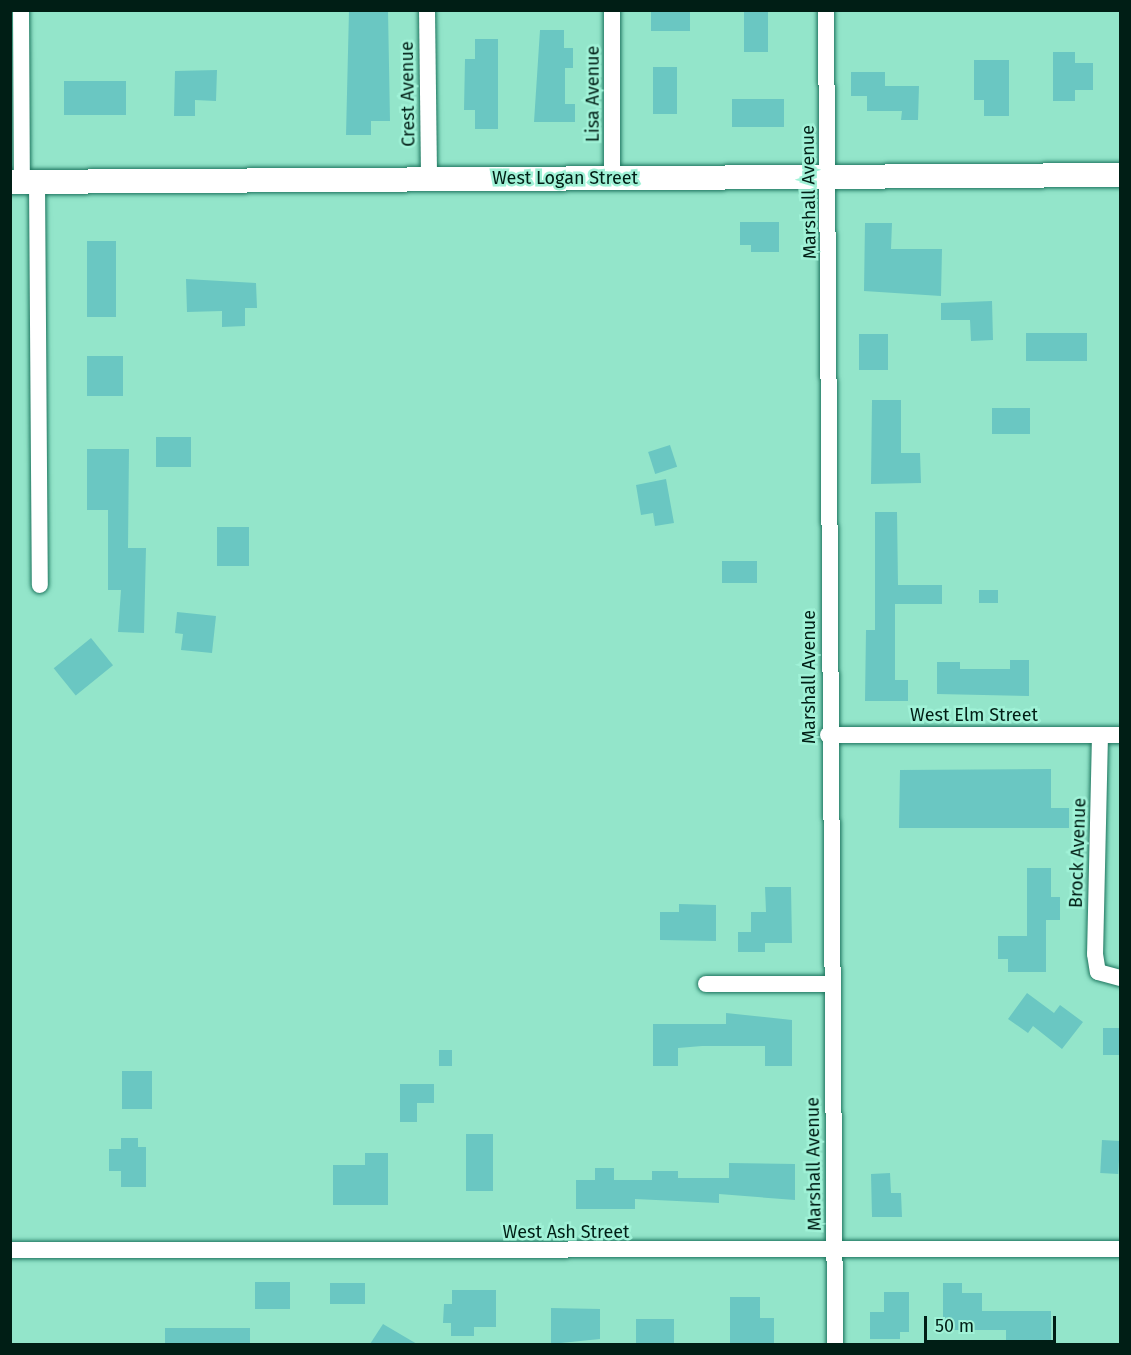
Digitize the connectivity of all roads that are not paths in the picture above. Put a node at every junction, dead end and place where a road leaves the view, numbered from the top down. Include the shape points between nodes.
1 (21, 10) edge
2 (427, 10) edge
3 (612, 10) edge
4 (826, 10) edge
5 (1120, 175) edge
6 (612, 177) junction
7 (429, 178) junction
8 (828, 178) junction
9 (23, 182) edge
10 (40, 585) dead end
11 (828, 735) junction
12 (1100, 735) junction
13 (1120, 735) edge
14 (1120, 978) edge
15 (706, 984) dead end
16 (832, 984) junction
17 (1120, 1249) edge
18 (10, 1250) edge
19 (834, 1251) junction
20 (835, 1344) edge

1 - 9 street
2 - 7 street, Crest Avenue
3 - 6 street, Lisa Avenue
4 - 8 street, Marshall Avenue
5 - 8 street, West Logan Street
6 - 7 street, West Logan Street
6 - 8 street, West Logan Street
7 - 9 street, West Logan Street
8 - 11 street, Marshall Avenue
9 - 10 street
11 - 12 street, West Elm Street
11 - 16 street, Marshall Avenue
12 - 13 street, West Elm Street
12 - 14 street, Brock Avenue via 1098,972
15 - 16 street
16 - 19 street, Marshall Avenue
17 - 19 street, West Ash Street
18 - 19 street, West Ash Street
19 - 20 street, Marshall Avenue

